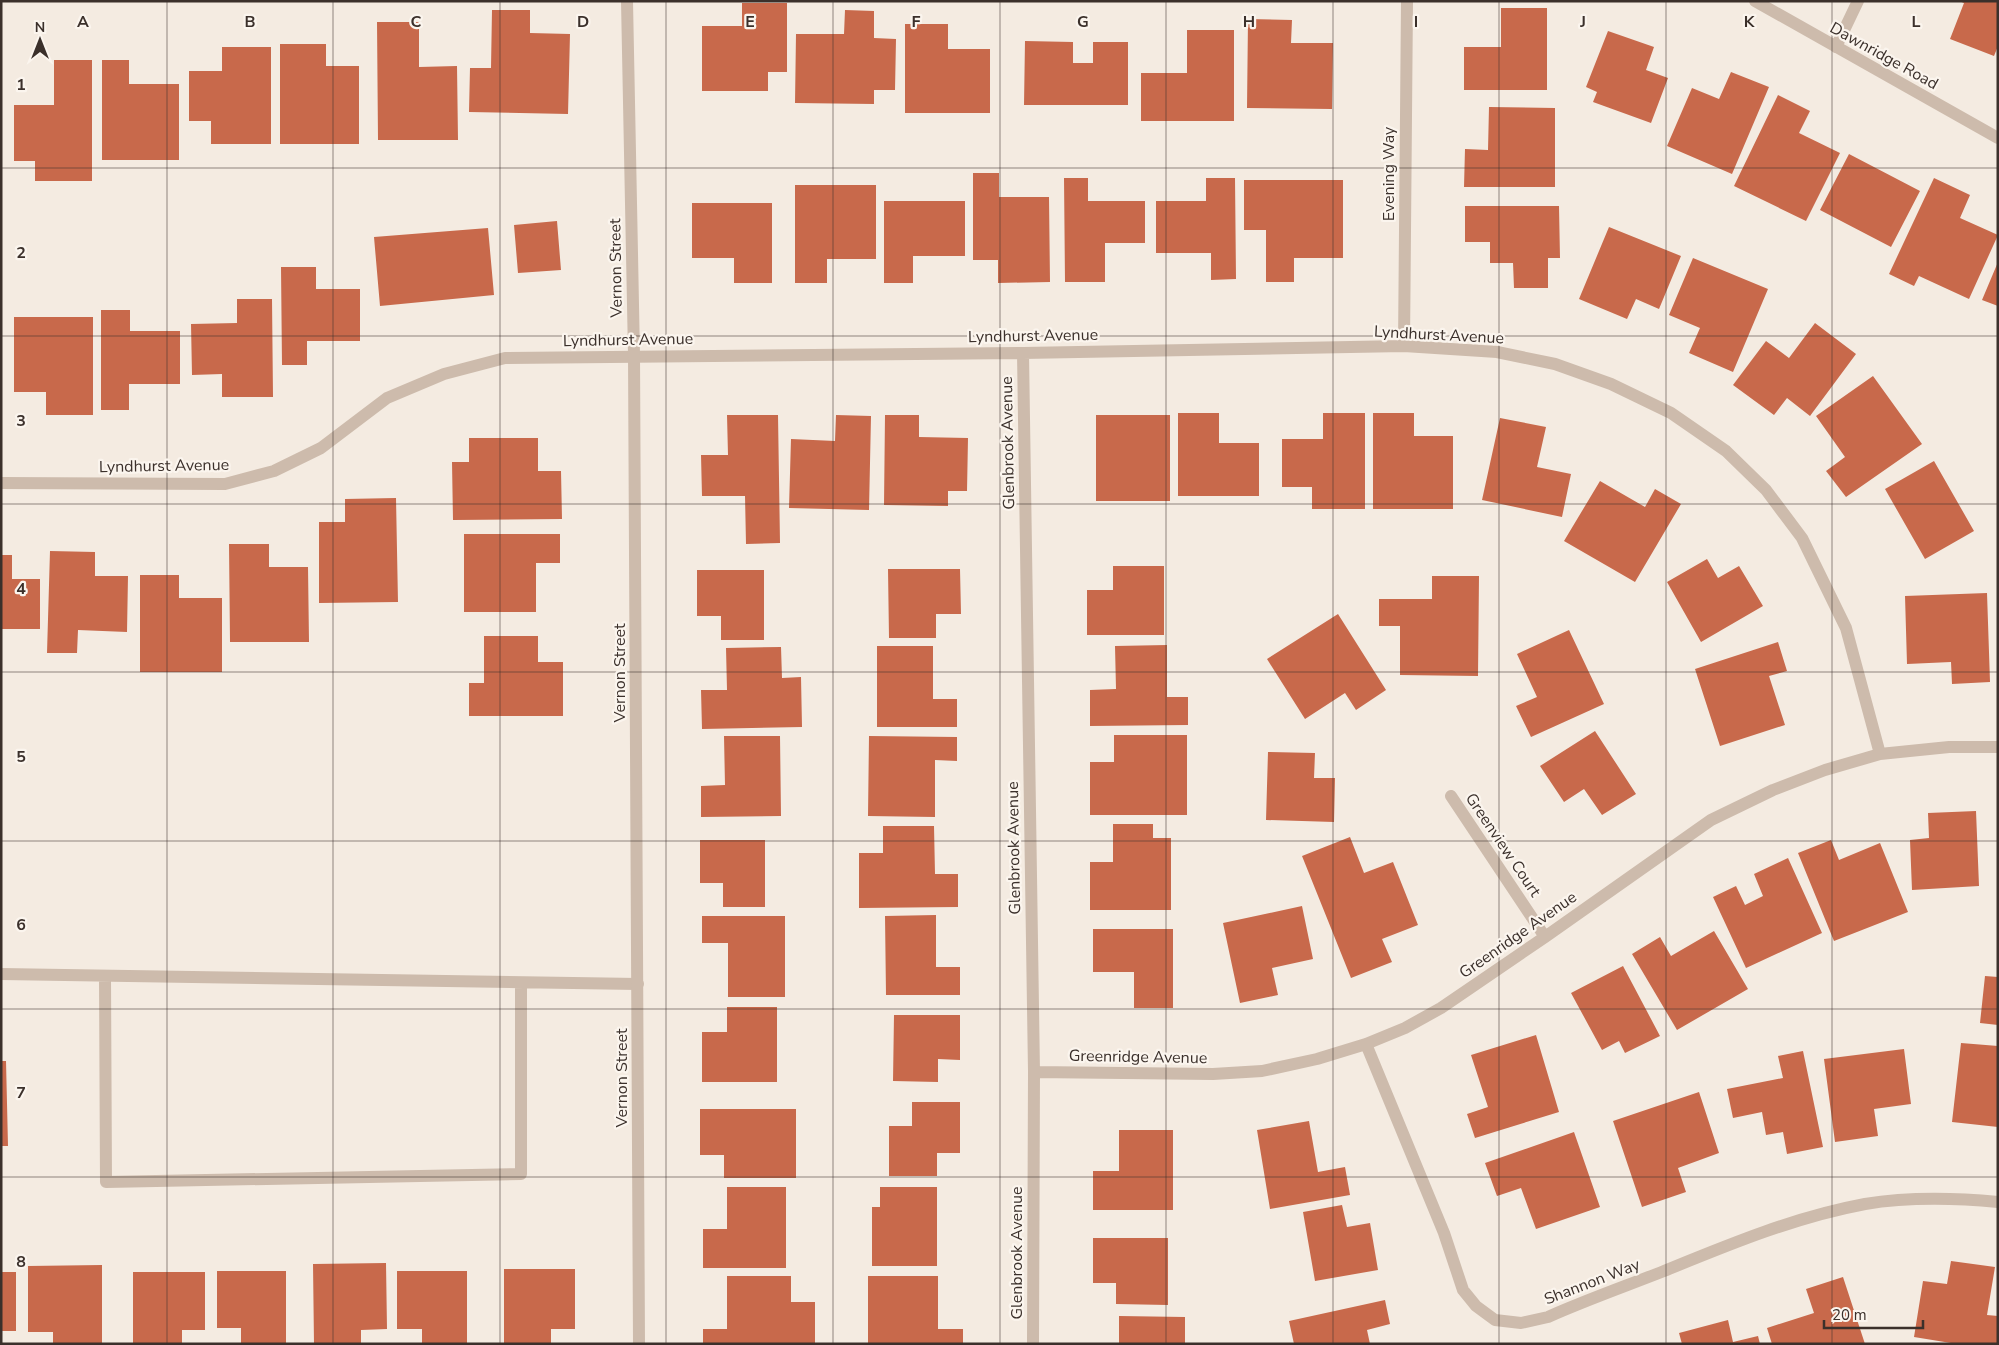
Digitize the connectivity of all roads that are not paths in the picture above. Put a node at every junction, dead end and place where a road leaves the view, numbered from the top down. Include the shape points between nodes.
1 (627, 1) edge
2 (1407, 1) edge
3 (1755, 1) edge
4 (1858, 1) edge
5 (1836, 48) junction
6 (1998, 138) edge
7 (1404, 346) junction
8 (1023, 353) junction
9 (634, 355) junction
10 (1, 483) edge
11 (1998, 747) edge
12 (1880, 754) junction
13 (1451, 796) dead end
14 (1545, 937) junction
15 (1, 974) edge
16 (105, 976) junction
17 (521, 982) junction
18 (638, 984) junction
19 (1366, 1044) junction
20 (1034, 1072) junction
21 (1998, 1202) edge
22 (639, 1344) edge
23 (1033, 1344) edge

1 - 9 street, Vernon Street
2 - 7 street, Evening Way
3 - 5 street, Dawnridge Road
4 - 5 street
5 - 6 street, Dawnridge Road
7 - 8 street, Lyndhurst Avenue
7 - 12 street, Lyndhurst Avenue via 1498,352 1555,364 1611,384 1671,413 1726,451 1766,490 1802,538 1820,573 1846,628
8 - 9 street, Lyndhurst Avenue
8 - 20 street, Glenbrook Avenue
9 - 10 street, Lyndhurst Avenue via 505,358 444,374 387,398 321,448 274,470 225,484
9 - 18 street, Vernon Street
11 - 12 street, Greenridge Avenue via 1950,747
12 - 14 street, Greenridge Avenue via 1773,790 1711,820
13 - 14 street, Greenview Court
14 - 19 street, Greenridge Avenue via 1441,1008
15 - 16 street
16 - 17 street
16 - 17 street via 106,1182 521,1174
17 - 18 street
18 - 22 street, Vernon Street
19 - 20 street, Greenridge Avenue via 1262,1071 1213,1074
19 - 21 street, Shannon Way via 1444,1233 1463,1290 1476,1306 1495,1320 1520,1323 1548,1317 1774,1228 1819,1214 1867,1204 1912,1200
20 - 23 street, Glenbrook Avenue

